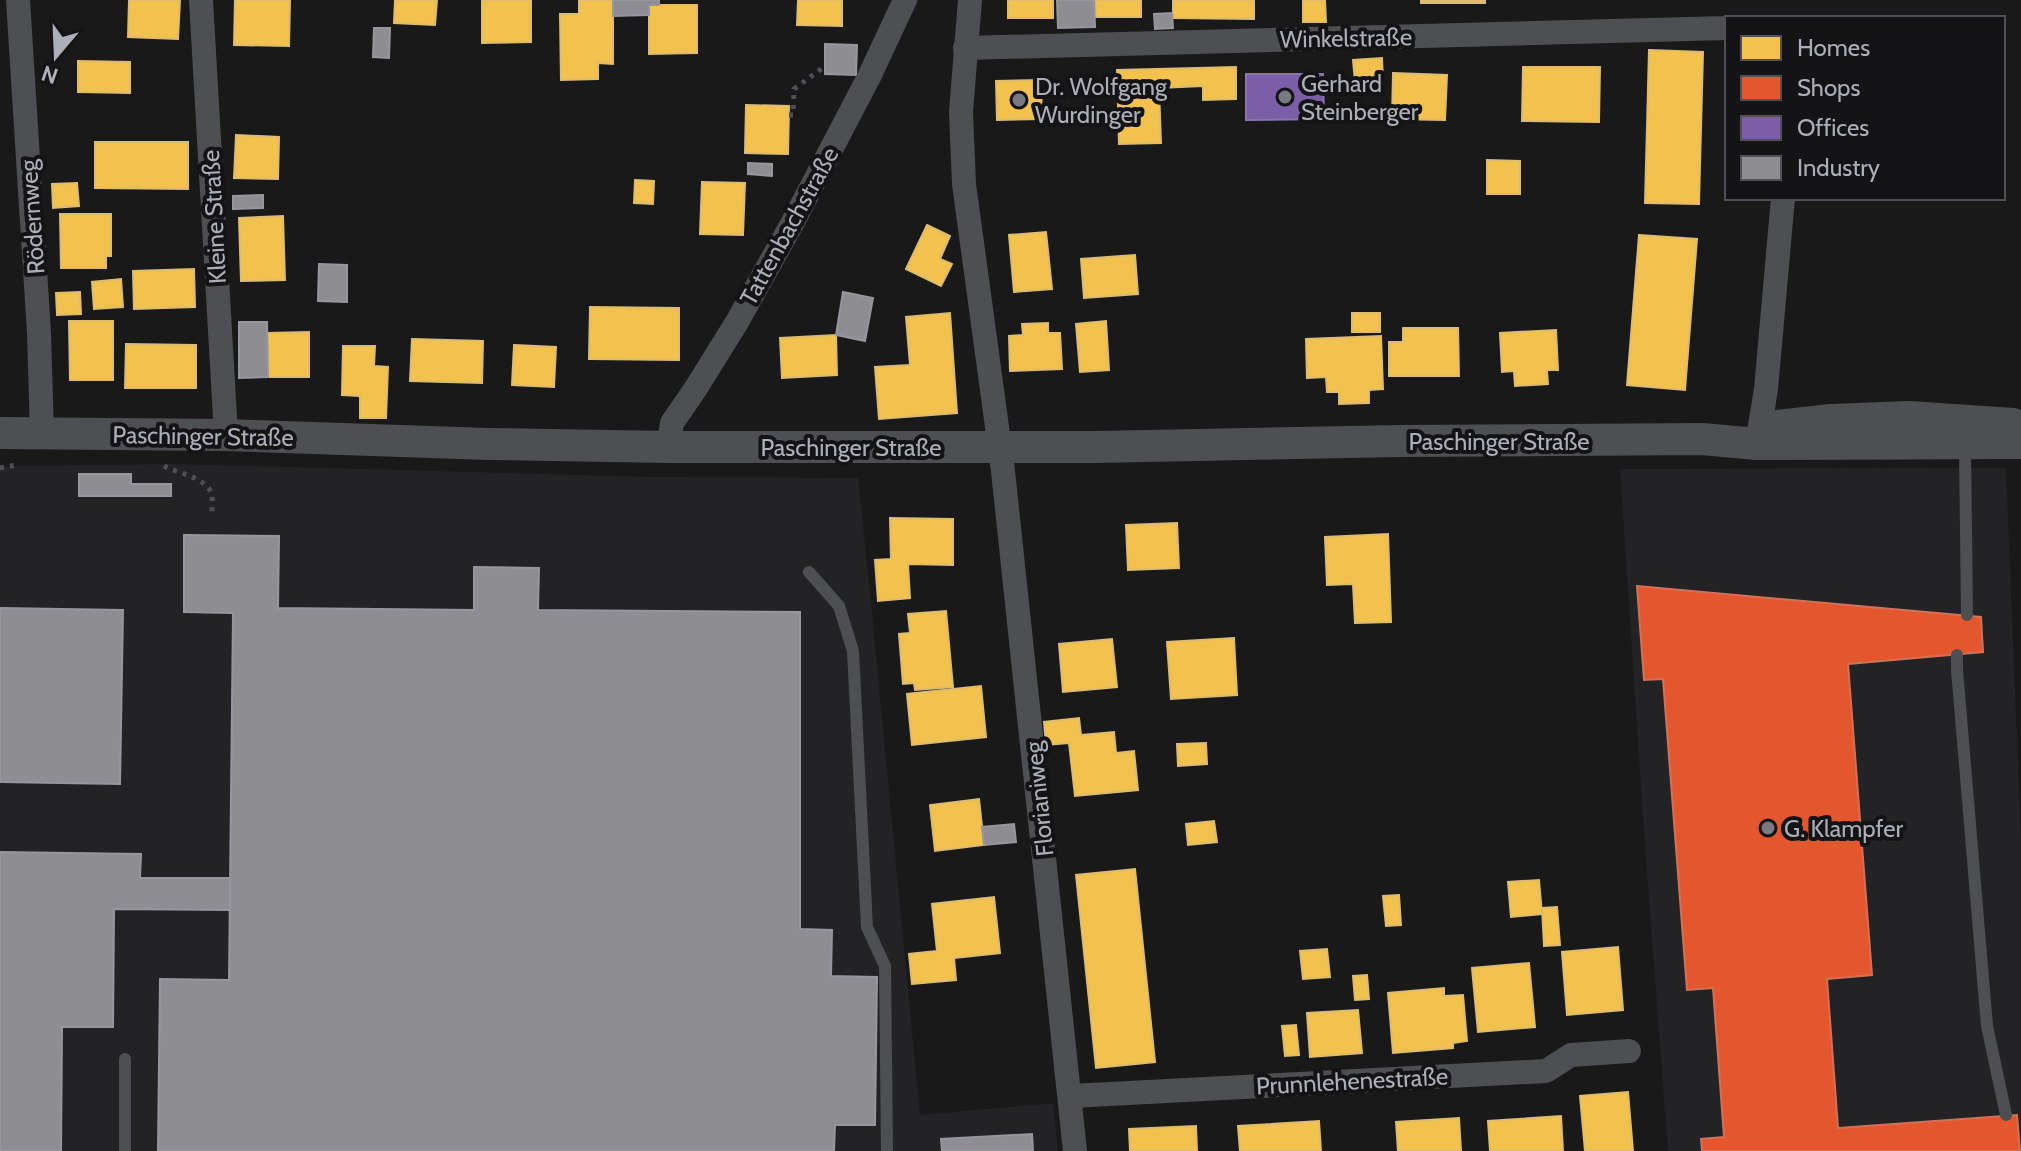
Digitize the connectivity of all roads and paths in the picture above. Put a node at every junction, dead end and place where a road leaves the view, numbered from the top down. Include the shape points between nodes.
1 (18, 0) edge
2 (201, 0) edge
3 (905, 0) edge
4 (970, 0) edge
5 (1725, 28) edge
6 (965, 48) junction
7 (825, 66) dead end
8 (789, 115) dead end
9 (1783, 200) edge
10 (2021, 425) edge
11 (1964, 432) junction
12 (0, 433) edge
13 (42, 434) junction
14 (162, 435) junction
15 (226, 435) junction
16 (1758, 436) junction
17 (2021, 443) edge
18 (668, 447) junction
19 (1000, 447) junction
20 (212, 512) dead end
21 (809, 572) dead end
22 (1967, 615) dead end
23 (1957, 655) dead end
24 (1629, 1051) dead end
25 (125, 1059) dead end
26 (1071, 1096) junction
27 (2006, 1115) dead end
28 (125, 1151) edge
29 (887, 1151) edge
30 (1075, 1151) edge

1 - 13 street, Rödernweg
2 - 15 street, Kleine Straße
3 - 18 street, Tattenbachstraße via 793,222 672,423
4 - 6 street
5 - 6 street, Winkelstraße
6 - 19 street via 964,184
7 - 8 path via 794,89
9 - 16 street
10 - 11 street, Paschinger Straße
11 - 16 street, Paschinger Straße
11 - 17 street, Paschinger Straße
11 - 22 lane
12 - 13 street, Paschinger Straße
13 - 14 street, Paschinger Straße
14 - 15 street, Paschinger Straße
14 - 20 path via 163,464 209,489
15 - 18 street, Paschinger Straße
16 - 19 street, Paschinger Straße
18 - 19 street, Paschinger Straße
19 - 26 street, Florianiweg
21 - 29 lane via 839,606 853,651 867,927 885,966
23 - 27 lane via 1987,1026
24 - 26 street, Prunnlehenestraße via 1571,1055 1546,1071
25 - 28 lane
26 - 30 street, Florianiweg

